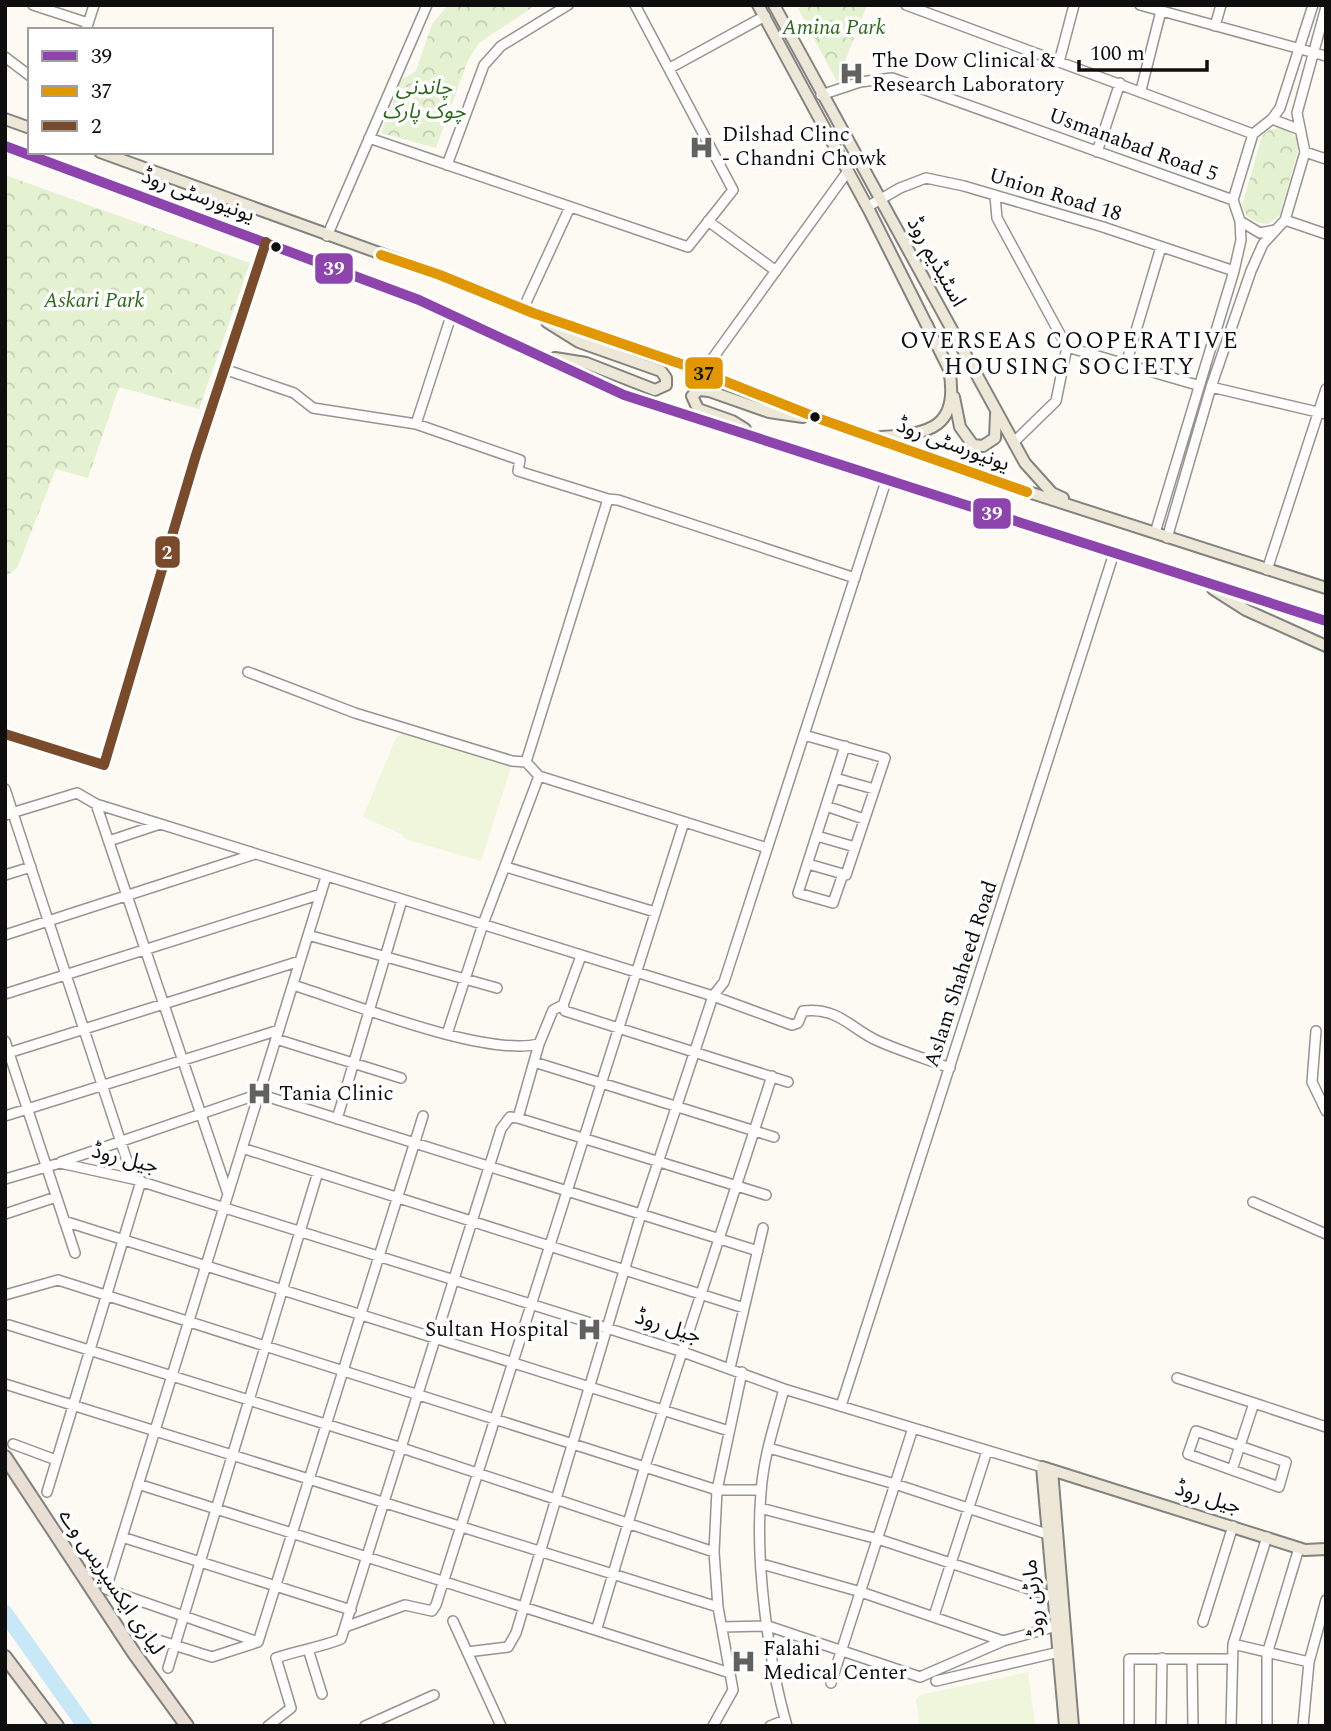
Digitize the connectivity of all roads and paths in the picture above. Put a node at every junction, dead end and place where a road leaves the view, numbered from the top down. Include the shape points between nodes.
1 (33, 5) edge
2 (94, 5) edge
3 (427, 5) edge
4 (568, 5) edge
5 (635, 5) edge
6 (758, 5) edge
7 (906, 5) edge
8 (1074, 5) edge
9 (1140, 5) edge
10 (1221, 5) edge
11 (1313, 5) edge
12 (775, 6) edge
13 (1326, 7) edge
14 (1161, 11) junction
15 (765, 16) junction
16 (87, 26) edge
17 (1215, 26) junction
18 (1299, 49) junction
19 (1313, 53) junction
20 (5, 57) edge
21 (1326, 57) edge
22 (1059, 62) junction
23 (670, 68) junction
24 (28, 74) edge
25 (1120, 83) junction
26 (1141, 90) junction
27 (821, 95) junction
28 (5, 119) edge
29 (1272, 119) junction
30 (28, 127) edge
31 (1298, 129) junction
32 (1253, 134) junction
33 (369, 138) junction
34 (5, 146) edge
35 (1097, 152) junction
36 (1305, 152) junction
37 (106, 154) edge
38 (1326, 159) edge
39 (447, 165) junction
40 (848, 171) junction
41 (995, 195) junction
42 (879, 199) junction
43 (1233, 200) junction
44 (569, 207) junction
45 (867, 207) junction
46 (1285, 220) junction
47 (708, 221) junction
48 (1240, 221) junction
49 (1275, 230) junction
50 (1326, 234) edge
51 (327, 236) junction
52 (266, 242) junction
53 (1161, 247) junction
54 (776, 271) junction
55 (1234, 271) junction
56 (528, 311) junction
57 (451, 316) junction
58 (1067, 347) junction
59 (535, 355) junction
60 (1126, 363) junction
61 (224, 369) junction
62 (702, 373) junction
63 (1197, 386) junction
64 (1210, 387) junction
65 (1326, 389) edge
66 (953, 393) junction
67 (994, 405) junction
68 (1322, 413) edge
69 (820, 419) junction
70 (416, 424) junction
71 (758, 437) junction
72 (874, 438) junction
73 (1014, 442) junction
74 (887, 478) junction
75 (608, 499) junction
76 (1092, 513) junction
77 (1155, 533) junction
78 (1167, 538) junction
79 (1114, 553) junction
80 (1267, 570) junction
81 (855, 578) junction
82 (1201, 581) junction
83 (1326, 586) edge
84 (1325, 621) edge
85 (1326, 646) edge
86 (248, 673) dead end
87 (5, 734) edge
88 (804, 735) junction
89 (845, 747) junction
90 (526, 762) junction
91 (539, 776) junction
92 (835, 778) junction
93 (5, 789) edge
94 (874, 789) junction
95 (96, 804) junction
96 (826, 806) junction
97 (9, 814) edge
98 (864, 819) junction
99 (684, 822) junction
100 (161, 824) junction
101 (817, 836) junction
102 (108, 841) junction
103 (855, 847) junction
104 (766, 848) junction
105 (255, 854) junction
106 (808, 864) junction
107 (31, 867) junction
108 (506, 867) junction
109 (843, 874) junction
110 (5, 875) edge
111 (326, 877) junction
112 (321, 894) junction
113 (127, 895) junction
114 (402, 900) junction
115 (655, 912) junction
116 (48, 921) junction
117 (483, 924) junction
118 (5, 934) edge
119 (308, 935) junction
120 (145, 948) junction
121 (581, 956) junction
122 (384, 957) junction
123 (300, 961) junction
124 (636, 973) junction
125 (66, 974) junction
126 (466, 978) junction
127 (293, 985) junction
128 (497, 988) dead end
129 (5, 994) edge
130 (713, 996) junction
131 (164, 1004) junction
132 (563, 1005) junction
133 (370, 1009) junction
134 (84, 1029) junction
135 (618, 1029) junction
136 (1316, 1031) dead end
137 (277, 1034) junction
138 (447, 1034) junction
139 (5, 1041) edge
140 (539, 1044) junction
141 (7, 1053) edge
142 (694, 1053) junction
143 (183, 1060) junction
144 (534, 1062) junction
145 (353, 1064) junction
146 (950, 1068) junction
147 (772, 1076) junction
148 (401, 1078) dead end
149 (788, 1082) dead end
150 (600, 1083) junction
151 (102, 1086) junction
152 (259, 1094) junction
153 (677, 1107) junction
154 (27, 1109) junction
155 (1326, 1111) edge
156 (201, 1114) junction
157 (5, 1116) edge
158 (422, 1116) dead end
159 (517, 1118) junction
160 (337, 1119) junction
161 (754, 1131) junction
162 (774, 1137) dead end
163 (583, 1138) junction
164 (121, 1142) junction
165 (414, 1143) junction
166 (242, 1148) junction
167 (660, 1161) junction
168 (60, 1163) junction
169 (46, 1165) junction
170 (489, 1167) junction
171 (318, 1172) junction
172 (5, 1179) edge
173 (137, 1180) junction
174 (736, 1185) junction
175 (566, 1191) junction
176 (228, 1194) junction
177 (766, 1195) dead end
178 (397, 1197) junction
179 (56, 1198) junction
180 (1253, 1202) dead end
181 (224, 1207) junction
182 (5, 1214) edge
183 (641, 1214) junction
184 (64, 1221) junction
185 (473, 1221) junction
186 (763, 1228) dead end
187 (300, 1231) junction
188 (1326, 1234) edge
189 (121, 1239) junction
190 (719, 1239) junction
191 (548, 1245) junction
192 (758, 1251) junction
193 (75, 1253) dead end
194 (379, 1255) junction
195 (206, 1266) junction
196 (624, 1270) junction
197 (456, 1279) junction
198 (282, 1290) junction
199 (106, 1295) junction
200 (701, 1295) junction
201 (5, 1296) edge
202 (530, 1304) junction
203 (744, 1308) junction
204 (360, 1315) junction
205 (189, 1321) junction
206 (9, 1325) dead end
207 (607, 1328) junction
208 (437, 1339) junction
209 (265, 1345) junction
210 (89, 1350) junction
211 (683, 1352) junction
212 (513, 1363) junction
213 (730, 1368) junction
214 (343, 1370) junction
215 (742, 1372) junction
216 (172, 1376) junction
217 (1177, 1378) dead end
218 (5, 1384) edge
219 (589, 1387) junction
220 (784, 1389) junction
221 (420, 1394) junction
222 (249, 1400) junction
223 (1254, 1403) junction
224 (72, 1405) junction
225 (841, 1406) junction
226 (663, 1410) junction
227 (496, 1418) junction
228 (326, 1424) junction
229 (1326, 1427) edge
230 (913, 1428) junction
231 (155, 1431) junction
232 (729, 1431) junction
233 (572, 1443) junction
234 (13, 1444) dead end
235 (1241, 1446) junction
236 (402, 1448) junction
237 (769, 1448) junction
238 (987, 1451) junction
239 (232, 1455) junction
240 (5, 1457) edge
241 (57, 1460) junction
242 (645, 1466) junction
243 (1047, 1469) junction
244 (1232, 1470) junction
245 (479, 1475) junction
246 (309, 1479) junction
247 (138, 1484) junction
248 (895, 1484) junction
249 (717, 1490) junction
250 (761, 1490) junction
251 (47, 1492) dead end
252 (555, 1500) junction
253 (385, 1502) junction
254 (760, 1508) junction
255 (216, 1509) junction
256 (968, 1509) junction
257 (628, 1524) junction
258 (1233, 1526) junction
259 (462, 1528) junction
260 (292, 1533) junction
261 (1053, 1536) junction
262 (122, 1537) junction
263 (1267, 1537) junction
264 (877, 1539) junction
265 (1299, 1548) junction
266 (1323, 1548) edge
267 (539, 1552) junction
268 (714, 1552) junction
269 (368, 1556) junction
270 (200, 1562) junction
271 (762, 1563) junction
272 (951, 1563) junction
273 (612, 1576) junction
274 (444, 1580) junction
275 (276, 1586) junction
276 (861, 1592) junction
277 (1059, 1599) junction
278 (1326, 1600) edge
279 (525, 1606) junction
280 (718, 1607) junction
281 (351, 1610) junction
282 (184, 1614) junction
283 (934, 1616) junction
284 (453, 1620) dead end
285 (1203, 1622) dead end
286 (768, 1626) junction
287 (1057, 1626) junction
288 (345, 1627) junction
289 (722, 1627) junction
290 (597, 1628) junction
291 (139, 1634) dead end
292 (1003, 1641) junction
293 (258, 1642) junction
294 (174, 1644) junction
295 (1233, 1644) junction
296 (308, 1649) junction
297 (841, 1651) junction
298 (467, 1652) junction
299 (1059, 1652) junction
300 (1267, 1654) junction
301 (5, 1657) edge
302 (1162, 1658) junction
303 (1232, 1658) junction
304 (1192, 1659) junction
305 (1309, 1662) junction
306 (168, 1668) dead end
307 (730, 1672) junction
308 (936, 1681) dead end
309 (831, 1683) dead end
310 (322, 1694) dead end
311 (434, 1695) dead end
312 (786, 1723) edge
313 (57, 1726) edge
314 (187, 1726) edge
315 (268, 1726) edge
316 (365, 1726) edge
317 (501, 1726) edge
318 (713, 1726) edge
319 (770, 1726) edge
320 (1065, 1726) edge
321 (1073, 1726) edge
322 (1129, 1726) edge
323 (1161, 1726) edge
324 (1194, 1726) edge
325 (1231, 1726) edge
326 (1268, 1726) edge
327 (1303, 1726) edge

1 - 16 street
2 - 16 street
3 - 33 street
4 - 39 street via 501,46 484,65
5 - 23 street
6 - 15 main road, اسٹیڈیم روڈ
7 - 22 street
8 - 22 street
9 - 14 street
10 - 17 street
11 - 18 street
12 - 27 main road, اسٹیڈیم روڈ
13 - 19 street
14 - 17 street
14 - 26 street
15 - 23 street
15 - 40 main road, اسٹیڈیم روڈ
17 - 18 street
18 - 19 street
18 - 29 street via 1280,108
19 - 21 street
19 - 31 street via 1297,113
20 - 24 street
22 - 25 street
23 - 47 street via 733,190
25 - 26 street
25 - 35 street
26 - 32 street
27 - 35 street, Usmanabad Road 5 via 860,82 892,78
27 - 42 main road, اسٹیڈیم روڈ
28 - 30 main road
29 - 31 street
29 - 32 street
31 - 36 street
32 - 43 street
33 - 39 street
33 - 51 street
34 - 52 main road, یونیورسٹی روڈ
35 - 43 street, Usmanabad Road 5
36 - 38 street
36 - 46 street
37 - 51 main road, یونیورسٹی روڈ
39 - 44 street
40 - 45 main road, اسٹیڈیم روڈ
40 - 54 street
41 - 42 street, Union Road 18 via 926,178
41 - 53 street, Union Road 18
41 - 58 street via 997,218
42 - 45 street, Union Road 18
42 - 67 main road, اسٹیڈیم روڈ
43 - 48 street
44 - 47 street via 688,247
44 - 56 street
45 - 66 main road, اسٹیڈیم روڈ via 948,369
46 - 49 street
46 - 50 street
47 - 54 street
48 - 49 street via 1260,233
48 - 55 street
49 - 64 street via 1251,271
51 - 56 main road, یونیورسٹی روڈ
52 - 57 main road, یونیورسٹی روڈ
52 - 61 street
53 - 55 street, Union Road 18
53 - 60 street
54 - 62 street
55 - 63 street
56 - 59 main road via 579,342 661,371 666,385 655,390 586,363
56 - 62 main road, یونیورسٹی روڈ
57 - 59 main road, یونیورسٹی روڈ
57 - 70 street
58 - 60 street
58 - 73 street via 1056,401
59 - 71 main road, یونیورسٹی روڈ via 625,394
60 - 63 street
61 - 70 street via 295,393 313,408
61 - 87 street via 104,765
62 - 69 main road, یونیورسٹی روڈ
63 - 77 street
64 - 68 street
64 - 78 street
65 - 68 street
66 - 67 main road, اسٹیڈیم روڈ via 960,427 973,445 983,446 995,438
66 - 72 main road via 946,417 933,429 918,435
67 - 73 main road, اسٹیڈیم روڈ
68 - 80 street
69 - 71 main road via 769,412 709,391 699,390 692,396 698,409 732,421
69 - 72 main road, یونیورسٹی روڈ
70 - 75 street via 520,460 518,471
71 - 74 main road, یونیورسٹی روڈ
72 - 76 main road, یونیورسٹی روڈ
73 - 76 main road, اسٹیڈیم روڈ via 1025,463 1052,493
74 - 79 main road, یونیورسٹی روڈ
74 - 81 street
75 - 81 street
75 - 90 street
76 - 77 main road, یونیورسٹی روڈ
77 - 78 main road, یونیورسٹی روڈ
78 - 80 main road, یونیورسٹی روڈ
79 - 82 main road, یونیورسٹی روڈ
79 - 146 street, Aslam Shaheed Road
80 - 83 main road, یونیورسٹی روڈ
81 - 88 street
82 - 84 main road, یونیورسٹی روڈ
82 - 85 main road via 1246,610
86 - 90 street via 355,713
88 - 89 street
88 - 104 street
89 - 92 street
89 - 94 street via 885,758
90 - 91 street
91 - 99 street
91 - 108 street
92 - 94 street
92 - 96 street
93 - 97 street
94 - 98 street
95 - 97 street via 77,793
95 - 100 street
95 - 102 street
96 - 98 street
96 - 101 street
97 - 107 street
98 - 103 street
99 - 104 street
99 - 115 street
100 - 102 street
100 - 105 street
101 - 103 street
101 - 106 street
102 - 113 street
103 - 109 street
104 - 130 street via 724,982
105 - 111 street
105 - 113 street
106 - 109 street
106 - 109 street via 798,893 833,903
107 - 110 street
107 - 116 street
108 - 115 street
108 - 117 street
111 - 112 street
111 - 114 street
112 - 119 street
112 - 120 street
113 - 116 street
113 - 120 street
114 - 117 street
114 - 122 street
115 - 124 street
116 - 118 street
116 - 125 street
117 - 121 street
117 - 126 street
119 - 122 street
119 - 123 street
120 - 125 street
120 - 131 street
121 - 124 street
121 - 132 street
122 - 126 street
122 - 133 street
123 - 127 street
123 - 131 street
124 - 130 street
124 - 135 street
125 - 129 street
125 - 134 street
126 - 128 street
126 - 138 street
127 - 133 street
127 - 137 street
130 - 142 street
130 - 146 street via 792,1025 803,1011 846,1019 874,1039
131 - 134 street
131 - 143 street
132 - 135 street via 565,1011
132 - 140 street via 553,1010
133 - 138 street
133 - 145 street
134 - 141 street
134 - 151 street
135 - 142 street
135 - 150 street
136 - 155 street via 1312,1082
137 - 143 street
137 - 145 street
137 - 152 street
138 - 140 street via 521,1048
139 - 141 street
140 - 144 street
141 - 154 street
142 - 147 street
142 - 153 street
143 - 151 street
143 - 156 street
144 - 150 street
144 - 159 street
145 - 148 street
145 - 160 street
146 - 225 street, Aslam Shaheed Road
147 - 149 street
147 - 161 street
150 - 153 street
150 - 163 street
151 - 154 street
151 - 164 street
152 - 156 street
152 - 160 street
152 - 166 street
153 - 161 street
153 - 167 street
154 - 157 street
154 - 169 street
156 - 164 street
156 - 176 street
158 - 165 street
159 - 163 street
159 - 170 street via 510,1117 501,1129
160 - 165 street
161 - 162 street
161 - 174 street
163 - 167 street
163 - 175 street
164 - 168 street
164 - 173 street
165 - 170 street
165 - 178 street
166 - 171 street
166 - 176 street
167 - 174 street
167 - 183 street
168 - 169 street, جیل روڈ
168 - 173 street, جیل روڈ
169 - 172 street, جیل روڈ
169 - 179 street
170 - 175 street
170 - 185 street
171 - 178 street
171 - 187 street
173 - 181 street, جیل روڈ
173 - 189 street
174 - 177 street
174 - 190 street
175 - 183 street
175 - 191 street
176 - 181 street
178 - 185 street
178 - 194 street
179 - 182 street
179 - 184 street
180 - 188 street
181 - 187 street, جیل روڈ
181 - 195 street
183 - 190 street
183 - 196 street
184 - 189 street
184 - 193 street
185 - 191 street
185 - 197 street
186 - 192 street
187 - 194 street, جیل روڈ
187 - 198 street
189 - 195 street
189 - 199 street
190 - 192 street
190 - 200 street
191 - 196 street
191 - 202 street
192 - 203 street
194 - 197 street, جیل روڈ
194 - 204 street
195 - 198 street
195 - 205 street
196 - 200 street
196 - 207 street
197 - 202 street, جیل روڈ
197 - 208 street
198 - 204 street
198 - 209 street
199 - 201 street via 58,1280
199 - 205 street
199 - 210 street
200 - 203 street
200 - 211 street
202 - 207 street, جیل روڈ
202 - 212 street
203 - 213 street
204 - 208 street
204 - 214 street
205 - 209 street
205 - 216 street
206 - 210 street
207 - 211 street, جیل روڈ
207 - 219 street
208 - 212 street
208 - 221 street
209 - 214 street
209 - 222 street
210 - 216 street
210 - 224 street
211 - 213 street, جیل روڈ
211 - 226 street
212 - 219 street
212 - 227 street
213 - 215 street, جیل روڈ
214 - 221 street
214 - 228 street
215 - 220 street, جیل روڈ
215 - 232 street
216 - 222 street
216 - 231 street
217 - 223 street
218 - 224 street
219 - 226 street
219 - 233 street
220 - 225 street, جیل روڈ
220 - 237 street
221 - 227 street
221 - 236 street
222 - 228 street
222 - 239 street
223 - 229 street
223 - 235 street
224 - 231 street
224 - 241 street
225 - 230 street, جیل روڈ
226 - 232 street
226 - 242 street
227 - 233 street
227 - 245 street
228 - 236 street
228 - 246 street
230 - 238 street, جیل روڈ
230 - 248 street
231 - 239 street
231 - 247 street
232 - 249 street
233 - 242 street
233 - 252 street
234 - 241 street
235 - 244 street
235 - 244 street via 1195,1431 1188,1454
235 - 244 street via 1286,1462 1279,1487
236 - 245 street
236 - 253 street
237 - 248 street
237 - 250 street
238 - 243 street, جیل روڈ
238 - 256 street
239 - 246 street
239 - 255 street
240 - 314 highway, لیاری ایکسپریس وے
241 - 251 street
242 - 249 street
242 - 257 street
243 - 258 main road, جیل روڈ
243 - 261 main road, مارٹن روڈ
245 - 252 street
245 - 259 street
246 - 253 street
246 - 260 street
247 - 255 street
247 - 262 street
248 - 256 street
248 - 264 street
249 - 250 street
249 - 268 street
250 - 254 street
252 - 257 street
252 - 267 street
253 - 259 street
253 - 269 street
254 - 264 street
254 - 271 street
255 - 260 street
255 - 270 street
256 - 261 street
256 - 272 street
257 - 268 street
257 - 273 street
258 - 263 main road, جیل روڈ
258 - 285 street
259 - 267 street
259 - 274 street
260 - 269 street
260 - 275 street
261 - 277 main road, مارٹن روڈ
262 - 270 street
262 - 282 street via 106,1589
263 - 265 main road, جیل روڈ
263 - 295 street
264 - 272 street
264 - 276 street
265 - 266 main road, جیل روڈ
265 - 300 street
267 - 273 street
267 - 279 street
268 - 280 street
269 - 274 street
269 - 281 street
270 - 275 street
270 - 282 street
271 - 276 street
271 - 286 street
272 - 277 street
272 - 283 street
273 - 280 street
273 - 290 street
274 - 279 street
274 - 288 street via 434,1610 405,1605
275 - 281 street
275 - 293 street
276 - 283 street
276 - 297 street
277 - 287 main road, مارٹن روڈ
277 - 321 main road, مارٹن روڈ
278 - 305 street
279 - 290 street
279 - 298 street via 510,1646
280 - 289 street
281 - 288 street
282 - 293 street
282 - 294 street
283 - 292 street
284 - 298 street
286 - 289 street
286 - 297 street
286 - 312 street
287 - 292 street
287 - 299 main road, مارٹن روڈ
288 - 296 street via 341,1639
289 - 307 street
290 - 307 street
291 - 294 street
292 - 297 street via 920,1677
293 - 294 street via 212,1657
294 - 306 street
295 - 300 street
295 - 303 street
296 - 310 street
296 - 315 street via 276,1658 291,1708
297 - 309 street
298 - 317 street
299 - 308 street
299 - 320 main road, مارٹن روڈ
300 - 305 street
300 - 326 street
301 - 313 highway
302 - 304 street
302 - 322 street via 1129,1658
302 - 323 street
303 - 304 street
303 - 325 street
304 - 324 street
305 - 327 street
307 - 318 street via 733,1690
311 - 316 street
312 - 319 street

